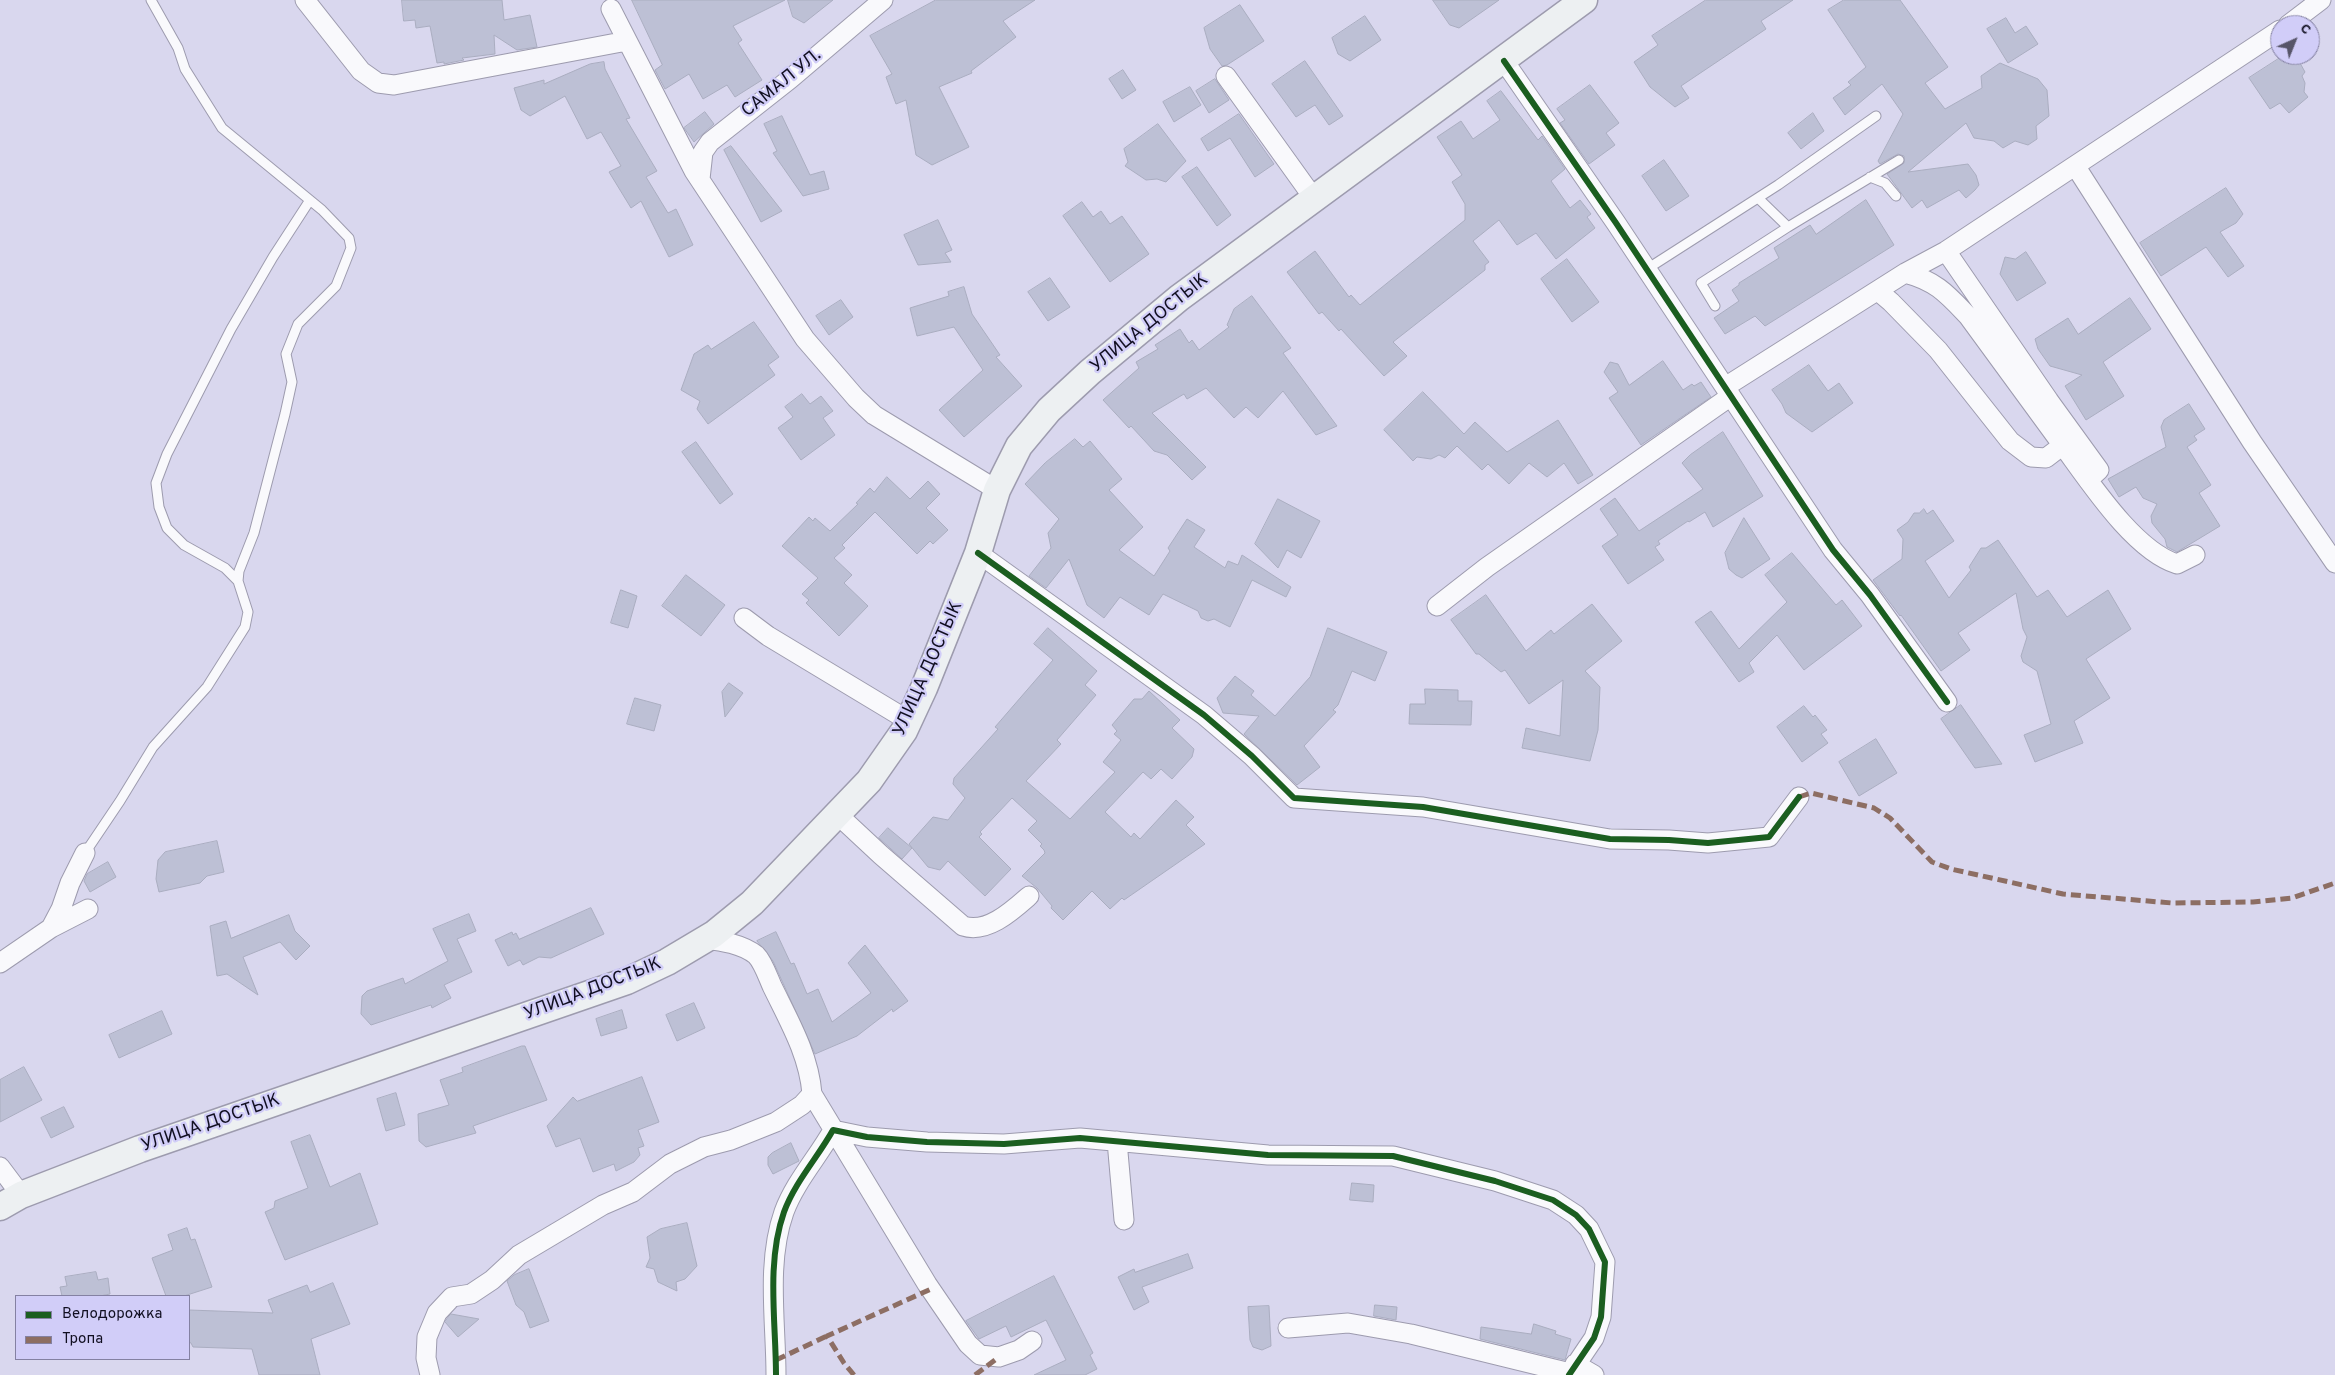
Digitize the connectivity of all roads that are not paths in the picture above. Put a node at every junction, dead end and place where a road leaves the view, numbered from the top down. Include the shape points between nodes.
1 (151, 0) edge
2 (305, 0) edge
3 (883, 0) edge
4 (1584, 0) edge
5 (2320, 0) edge
6 (611, 9) dead end
7 (2301, 15) edge
8 (2270, 37) edge
9 (627, 41) junction
10 (1504, 61) junction
11 (1226, 76) dead end
12 (1876, 116) dead end
13 (1899, 160) dead end
14 (2076, 167) junction
15 (1870, 177) junction
16 (700, 179) junction
17 (1896, 196) dead end
18 (1758, 198) junction
19 (310, 200) junction
20 (1314, 200) junction
21 (1788, 227) junction
22 (1946, 251) junction
23 (1647, 269) junction
24 (1905, 273) junction
25 (1878, 291) junction
26 (1715, 306) dead end
27 (1728, 391) junction
28 (2063, 445) junction
29 (2088, 480) junction
30 (998, 490) junction
31 (978, 553) junction
32 (2195, 554) dead end
33 (2335, 563) edge
34 (238, 581) junction
35 (1437, 606) dead end
36 (744, 618) dead end
37 (1947, 702) dead end
38 (908, 721) junction
39 (1799, 797) dead end
40 (838, 814) junction
41 (85, 853) joint
42 (1029, 896) dead end
43 (88, 909) dead end
44 (51, 928) junction
45 (705, 939) junction
46 (0, 963) edge
47 (812, 1094) junction
48 (833, 1130) junction
49 (1118, 1141) junction
50 (0, 1167) edge
51 (10, 1201) edge
52 (1124, 1220) dead end
53 (1288, 1328) dead end
54 (1032, 1341) dead end
55 (1546, 1371) edge
56 (1571, 1371) edge
57 (430, 1375) edge
58 (776, 1375) edge
59 (1594, 1375) edge

1 - 19 lane via 178,48 185,69 222,128
2 - 9 street via 361,71 378,83 394,85 418,81
3 - 16 street, САМАЛ УЛ. via 710,142 703,152
4 - 10 main road, УЛИЦА ДОСТЫК
5 - 7 street
6 - 9 street
8 - 14 street
9 - 16 street
10 - 20 main road, УЛИЦА ДОСТЫК via 1417,121
10 - 23 street
11 - 20 street
12 - 18 lane
13 - 15 lane
14 - 22 street
14 - 33 street via 2252,442
15 - 17 lane via 1885,183
15 - 21 lane
16 - 30 street via 805,339 856,398 874,415
18 - 21 lane
18 - 23 lane
19 - 34 lane via 342,228 350,238 351,248 336,286 298,324 286,354 292,382 254,533
19 - 34 lane via 232,329 167,454 156,484 159,507 167,528 184,545 225,568
20 - 30 main road, УЛИЦА ДОСТЫК via 1180,298 1090,372 1049,410 1019,446
21 - 26 lane via 1701,283
22 - 24 street
22 - 29 street via 2099,470
23 - 27 street
24 - 25 street
24 - 28 street via 1924,278 1942,289 1968,316
25 - 27 street
25 - 28 street via 1938,350 2010,441 2031,457 2046,458
27 - 35 street
27 - 37 street via 1833,550 1870,595
28 - 29 street
29 - 32 street via 2140,540 2163,560 2177,564
30 - 31 main road, УЛИЦА ДОСТЫК
31 - 38 main road, УЛИЦА ДОСТЫК
31 - 39 street via 1204,715 1294,798 1423,807 1610,839 1708,843 1769,836
34 - 41 lane via 248,612 245,627 207,687 153,747
36 - 38 street
38 - 40 main road, УЛИЦА ДОСТЫК via 869,781
40 - 42 street via 963,926 980,928 1010,913
40 - 45 main road, УЛИЦА ДОСТЫК via 752,904
41 - 44 street
43 - 44 street
44 - 46 street
45 - 47 street via 740,946 757,956 800,1042 811,1077
45 - 51 main road, УЛИЦА ДОСТЫК via 627,981 140,1149
47 - 48 street
47 - 57 street via 802,1105 776,1122 704,1147 670,1164 633,1192 603,1205 519,1255 471,1294 452,1297 437,1313 428,1336 426,1358
48 - 49 street via 867,1137 927,1142 1004,1144 1080,1138
48 - 54 street via 927,1284 968,1344 980,1354 998,1357 1019,1350
48 - 58 street via 796,1188 778,1234 774,1269
49 - 52 street
49 - 56 street via 1268,1155 1393,1156 1495,1181 1553,1200 1576,1215 1589,1229 1605,1262 1601,1316 1594,1338
50 - 51 street
53 - 55 street via 1348,1323 1411,1334
55 - 56 street
56 - 59 street

